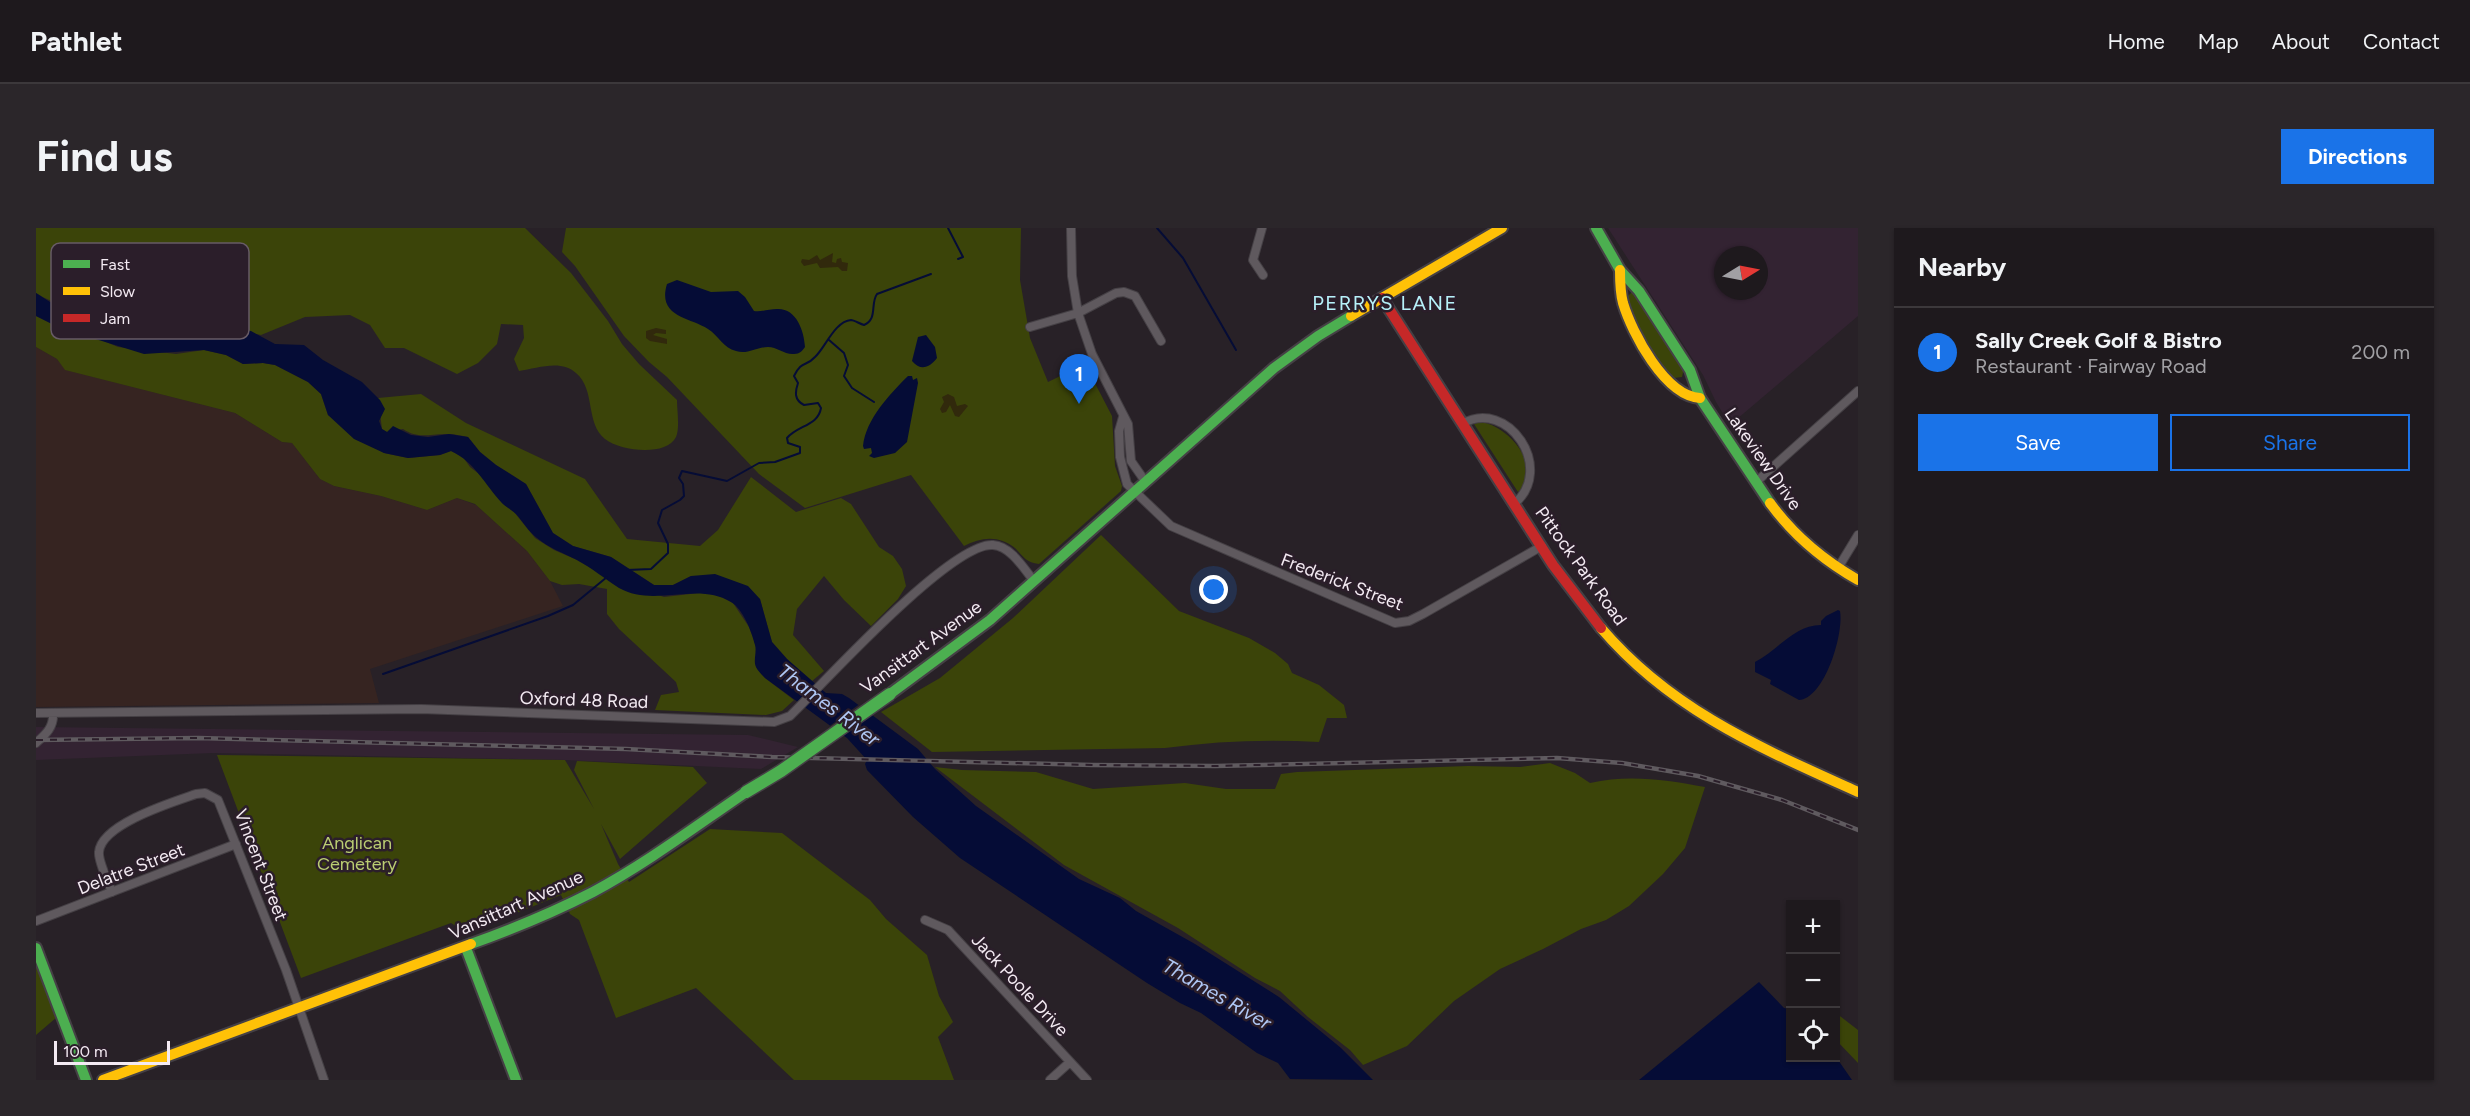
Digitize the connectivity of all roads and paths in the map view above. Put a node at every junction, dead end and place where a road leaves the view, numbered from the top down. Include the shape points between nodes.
1 (1071, 228) edge
2 (1262, 228) edge
3 (1502, 228) edge
4 (1596, 228) edge
5 (1620, 270) junction
6 (1263, 275) dead end
7 (1382, 298) junction
8 (1078, 314) junction
9 (1030, 327) dead end
10 (1161, 341) dead end
11 (1858, 391) edge
12 (1700, 398) junction
13 (1122, 417) junction
14 (1462, 424) junction
15 (1145, 481) junction
16 (1756, 482) junction
17 (1134, 490) junction
18 (1514, 504) junction
19 (1858, 535) edge
20 (1542, 546) junction
21 (1838, 568) junction
22 (1033, 580) junction
23 (1858, 580) edge
24 (36, 713) edge
25 (53, 713) junction
26 (36, 743) edge
27 (1858, 792) edge
28 (236, 844) junction
29 (112, 892) junction
30 (925, 920) dead end
31 (36, 921) edge
32 (36, 948) edge
33 (466, 948) junction
34 (298, 1007) junction
35 (1070, 1062) junction
36 (86, 1080) edge
37 (103, 1080) edge
38 (324, 1080) edge
39 (516, 1080) edge
40 (1050, 1080) edge
41 (1087, 1080) edge

1 - 8 street
2 - 6 street via 1253,260
3 - 7 main road, Vansittart Avenue
4 - 5 main road, Lakeview Drive
5 - 12 main road, Lakeview Drive via 1639,291 1685,362
5 - 12 main road, Lakeview Drive via 1623,301 1640,339 1668,380 1686,395
7 - 14 main road, Pittock Park Road
7 - 15 main road, Vansittart Avenue via 1274,368
8 - 9 street
8 - 10 street via 1116,293 1130,293 1139,301
8 - 13 street
11 - 16 street
12 - 16 main road, Lakeview Drive
13 - 15 street via 1128,424 1131,461
13 - 17 street via 1121,467 1127,484
14 - 18 main road, Pittock Park Road
14 - 18 street via 1476,417 1490,418 1509,427 1521,440 1530,460 1530,477 1524,494
15 - 17 main road, Vansittart Avenue
16 - 21 main road, Lakeview Drive via 1790,528
17 - 20 street, Frederick Street via 1163,519 1184,533 1399,623 1423,614
17 - 22 main road, Vansittart Avenue
18 - 20 main road, Pittock Park Road
19 - 21 street
20 - 27 main road, Pittock Park Road via 1591,617 1661,687 1732,735
21 - 23 main road, Lakeview Drive
22 - 25 street, Oxford 48 Road via 1002,547 980,546 911,596 790,716 774,722 421,709
22 - 33 main road, Vansittart Avenue, bridge via 966,639 890,694 635,867 593,891
24 - 25 street, Oxford 48 Road
25 - 26 street via 48,731
28 - 29 street, Delatre Street
28 - 29 street, Vincent Street via 218,800 205,793 185,798 127,821 110,834 98,854
28 - 34 street, Vincent Street
29 - 31 street, Delatre Street
30 - 35 street, Jack Poole Drive via 948,930
32 - 36 main road
33 - 34 main road, Vansittart Avenue
33 - 39 main road
34 - 37 main road, Vansittart Avenue
34 - 38 street, Vincent Street
35 - 40 street
35 - 41 street, Jack Poole Drive

